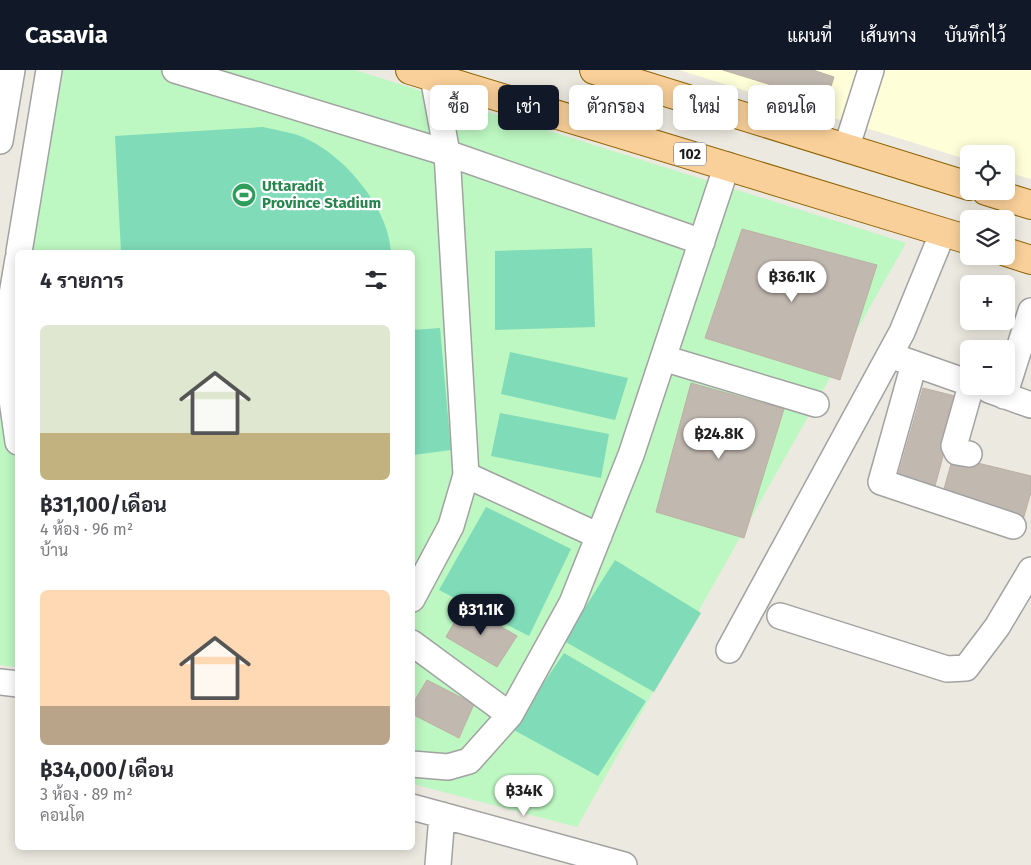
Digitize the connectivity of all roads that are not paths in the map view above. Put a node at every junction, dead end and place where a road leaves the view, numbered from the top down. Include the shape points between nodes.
1 (12, 70) edge
2 (49, 70) edge
3 (175, 70) edge
4 (594, 70) edge
5 (871, 70) edge
6 (421, 74) edge
7 (0, 141) edge
8 (846, 149) junction
9 (447, 153) junction
10 (726, 165) junction
11 (960, 183) edge
12 (1015, 200) edge
13 (1031, 205) edge
14 (943, 232) junction
15 (960, 237) edge
16 (702, 242) junction
17 (19, 250) edge
18 (1015, 255) edge
19 (1031, 260) edge
20 (15, 277) edge
21 (1031, 311) edge
22 (890, 355) junction
23 (663, 358) junction
24 (914, 364) junction
25 (960, 380) edge
26 (968, 395) edge
27 (1004, 396) joint
28 (816, 404) dead end
29 (1031, 406) edge
30 (15, 421) edge
31 (969, 454) dead end
32 (466, 475) junction
33 (1013, 526) dead end
34 (598, 536) junction
35 (1031, 570) edge
36 (415, 593) edge
37 (780, 616) dead end
38 (415, 645) edge
39 (729, 650) dead end
40 (0, 682) edge
41 (15, 684) edge
42 (510, 714) junction
43 (415, 764) edge
44 (415, 808) edge
45 (442, 815) junction
46 (438, 865) edge
47 (624, 865) edge

1 - 7 street
2 - 17 street
3 - 9 street
4 - 8 main road
5 - 8 street
6 - 9 street
6 - 10 main road, 102
8 - 11 main road
9 - 16 street
9 - 32 street
10 - 14 main road, 102
10 - 16 street
12 - 13 main road
14 - 15 main road, 102
14 - 22 street
16 - 23 street
18 - 19 main road
20 - 30 street via 8,318 7,364
21 - 27 street
22 - 24 street
22 - 39 street
23 - 28 street
23 - 34 street via 631,455
24 - 25 street
24 - 33 street via 881,482
26 - 31 street via 954,446 957,452
27 - 29 street
32 - 34 street
32 - 36 street via 451,526
34 - 42 street via 572,603
35 - 37 street via 997,627 966,668 948,669
38 - 42 street
40 - 41 street
42 - 43 street via 469,761 448,767
44 - 45 street
45 - 46 street
45 - 47 street

